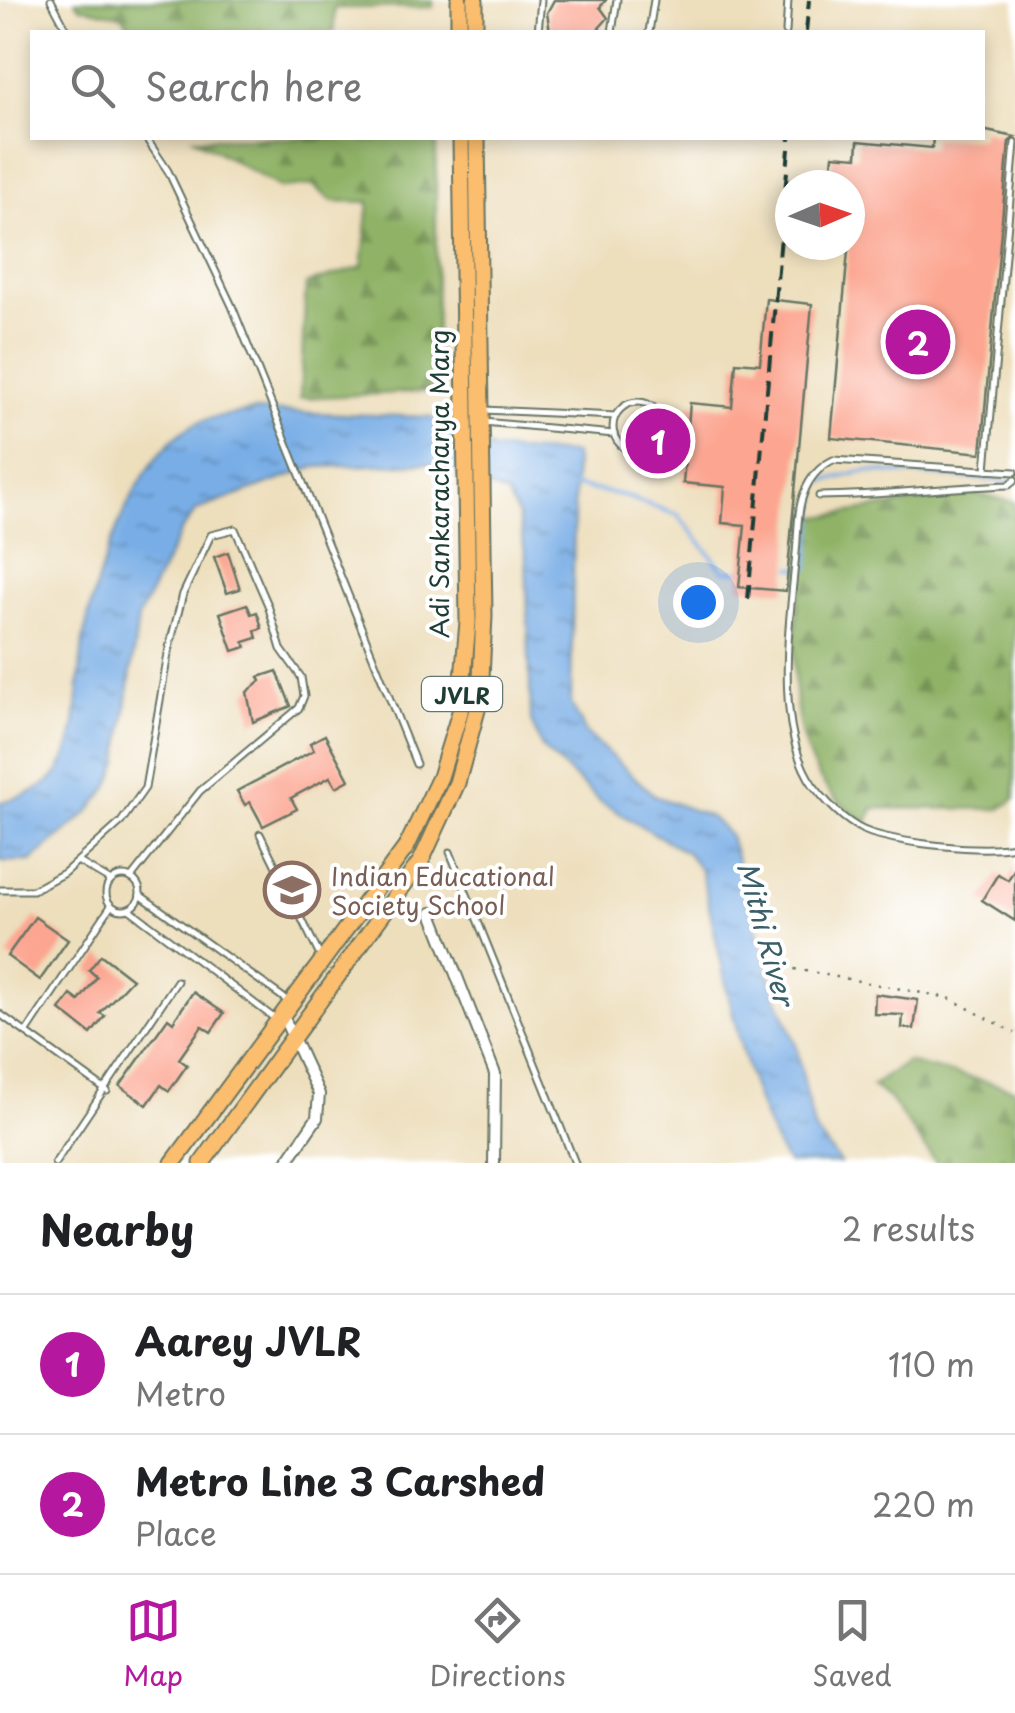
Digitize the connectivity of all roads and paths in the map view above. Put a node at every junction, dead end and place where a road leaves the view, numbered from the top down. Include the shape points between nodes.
1 (51, 0) edge
2 (459, 0) edge
3 (475, 0) edge
4 (541, 0) edge
5 (617, 0) edge
6 (654, 0) edge
7 (788, 0) edge
8 (67, 30) edge
9 (460, 30) edge
10 (475, 30) edge
11 (538, 30) edge
12 (612, 30) edge
13 (649, 30) edge
14 (786, 30) edge
15 (147, 140) edge
16 (461, 140) edge
17 (477, 140) edge
18 (1015, 142) edge
19 (481, 416) junction
20 (616, 416) junction
21 (614, 434) junction
22 (986, 469) junction
23 (1015, 476) edge
24 (819, 496) dead end
25 (416, 764) dead end
26 (260, 834) dead end
27 (1015, 846) edge
28 (450, 852) dead end
29 (79, 862) junction
30 (131, 878) junction
31 (111, 880) junction
32 (0, 890) edge
33 (140, 895) junction
34 (111, 906) junction
35 (128, 910) junction
36 (432, 914) dead end
37 (323, 964) junction
38 (784, 967) dead end
39 (177, 982) dead end
40 (0, 1014) edge
41 (286, 1015) junction
42 (26, 1033) junction
43 (1015, 1033) edge
44 (295, 1037) junction
45 (107, 1090) junction
46 (55, 1163) edge
47 (173, 1163) edge
48 (202, 1163) edge
49 (286, 1163) edge
50 (494, 1163) edge
51 (575, 1163) edge

1 - 8 lane
2 - 9 main road
3 - 10 main road
4 - 11 lane
5 - 12 lane
6 - 13 lane
7 - 14 lane
15 - 25 lane via 206,246
16 - 37 main road, Adi Sankaracharya Marg / JVLR via 468,622 460,712 408,846
17 - 19 main road, Adi Sankaracharya Marg / JVLR
18 - 22 lane
19 - 20 lane
19 - 21 lane
19 - 44 main road, Adi Sankaracharya Marg / JVLR via 480,699 457,783 420,861
20 - 21 lane
20 - 21 lane via 641,402 657,410 664,427 658,444 642,452 624,448
22 - 23 lane
22 - 27 lane via 833,460 813,475 802,498 790,614 791,716 806,772 857,826 994,850
23 - 24 lane via 1009,484
26 - 37 lane
28 - 51 lane
29 - 30 lane via 145,788 183,594 212,535 235,529 281,649 302,677 304,696 299,708 200,790
29 - 31 lane
29 - 32 lane via 33,890
30 - 31 lane
30 - 33 lane
31 - 34 lane
33 - 35 lane
33 - 41 lane
34 - 35 lane
34 - 42 lane
35 - 41 lane
36 - 50 street via 492,1061
37 - 41 main road, Adi Sankaracharya Marg / JVLR
38 - 43 path via 949,998
39 - 45 lane
40 - 42 lane
41 - 44 street
41 - 47 main road, Adi Sankaracharya Marg / JVLR
42 - 45 lane
44 - 48 main road, Adi Sankaracharya Marg / JVLR
44 - 49 street via 320,1107
45 - 46 lane

